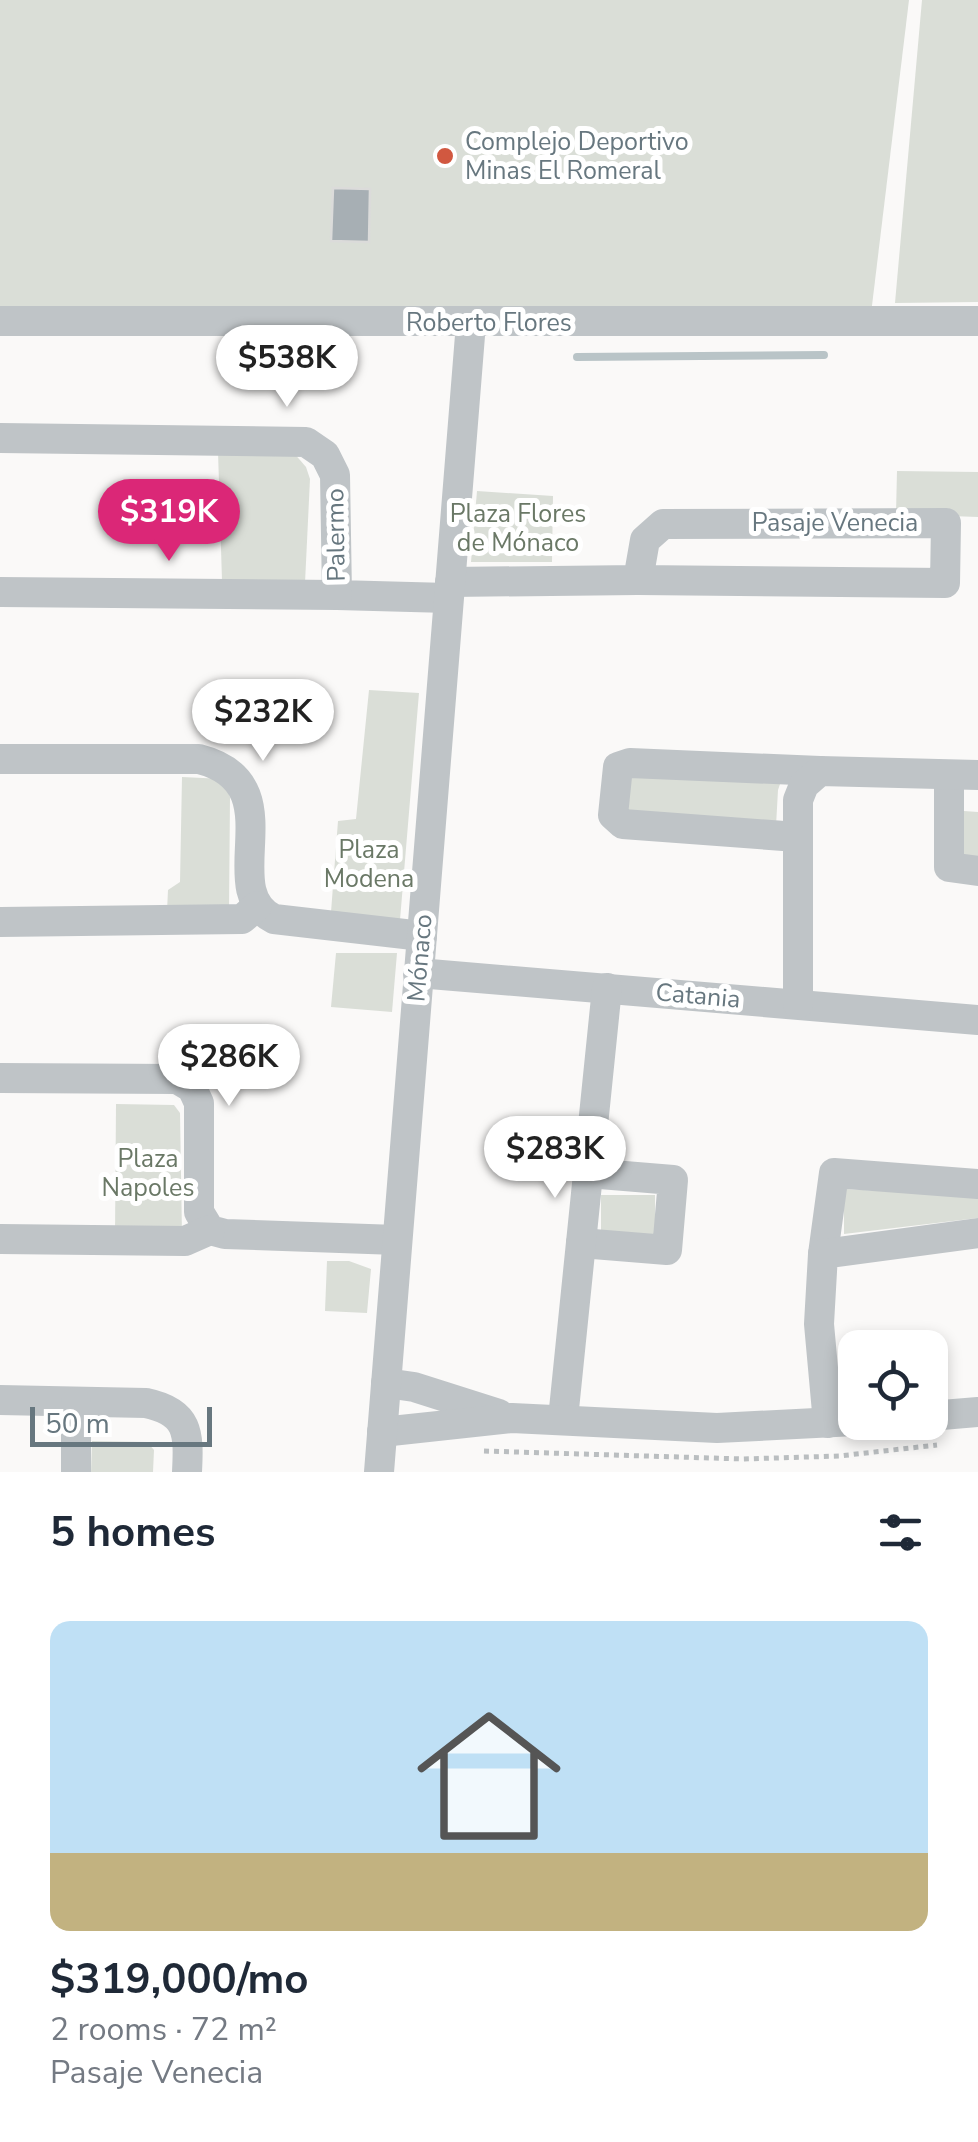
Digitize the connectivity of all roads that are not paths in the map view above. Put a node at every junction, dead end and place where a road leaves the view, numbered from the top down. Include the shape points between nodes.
1 (0, 320) edge
2 (978, 322) edge
3 (470, 324) junction
4 (0, 438) edge
5 (638, 580) junction
6 (449, 590) junction
7 (0, 592) edge
8 (337, 595) junction
9 (0, 759) edge
10 (820, 771) junction
11 (964, 775) edge
12 (797, 836) junction
13 (978, 870) edge
14 (257, 906) junction
15 (0, 922) edge
16 (422, 936) junction
17 (418, 973) junction
18 (607, 988) junction
19 (798, 1004) junction
20 (978, 1020) edge
21 (0, 1078) edge
22 (588, 1173) junction
23 (978, 1184) edge
24 (210, 1230) junction
25 (978, 1233) edge
26 (0, 1239) edge
27 (397, 1240) junction
28 (581, 1242) junction
29 (823, 1254) junction
30 (386, 1384) junction
31 (0, 1400) edge
32 (76, 1402) junction
33 (838, 1409) edge
34 (978, 1412) edge
35 (948, 1414) edge
36 (512, 1418) junction
37 (563, 1419) junction
38 (838, 1422) edge
39 (382, 1432) junction
40 (76, 1472) edge
41 (187, 1472) edge
42 (379, 1472) edge

1 - 3 street, Roberto Flores
2 - 3 street, Roberto Flores
3 - 6 street, Mónaco
4 - 8 street, Palermo via 306,442 325,455 335,475
5 - 5 street, Pasaje Venecia via 945,584 946,523 662,524 644,540
5 - 6 street, Pasaje Venecia
6 - 8 street, Palermo
6 - 16 street, Mónaco
7 - 8 street
9 - 14 street via 199,760 225,769 249,800
10 - 11 street
10 - 12 street via 798,800
10 - 12 street via 618,767 613,816 623,824
11 - 13 street via 949,867
12 - 19 street
14 - 15 street via 242,919
14 - 16 street via 274,919
16 - 17 street, Mónaco
17 - 18 street, Catania
17 - 27 street, Mónaco
18 - 19 street, Catania
18 - 22 street
19 - 20 street, Catania
21 - 24 street via 186,1082 200,1103 198,1212
22 - 28 street
22 - 28 street via 673,1180 667,1250
23 - 29 street via 834,1172
24 - 26 street via 185,1241
24 - 27 street
25 - 29 street
27 - 30 street, Mónaco
28 - 37 street
29 - 33 street via 819,1324
30 - 36 street
30 - 39 street, Mónaco
31 - 32 street
32 - 40 street
32 - 41 street via 166,1407 184,1422
34 - 35 street
36 - 37 street
36 - 39 street
37 - 38 street via 716,1428
39 - 42 street, Mónaco

